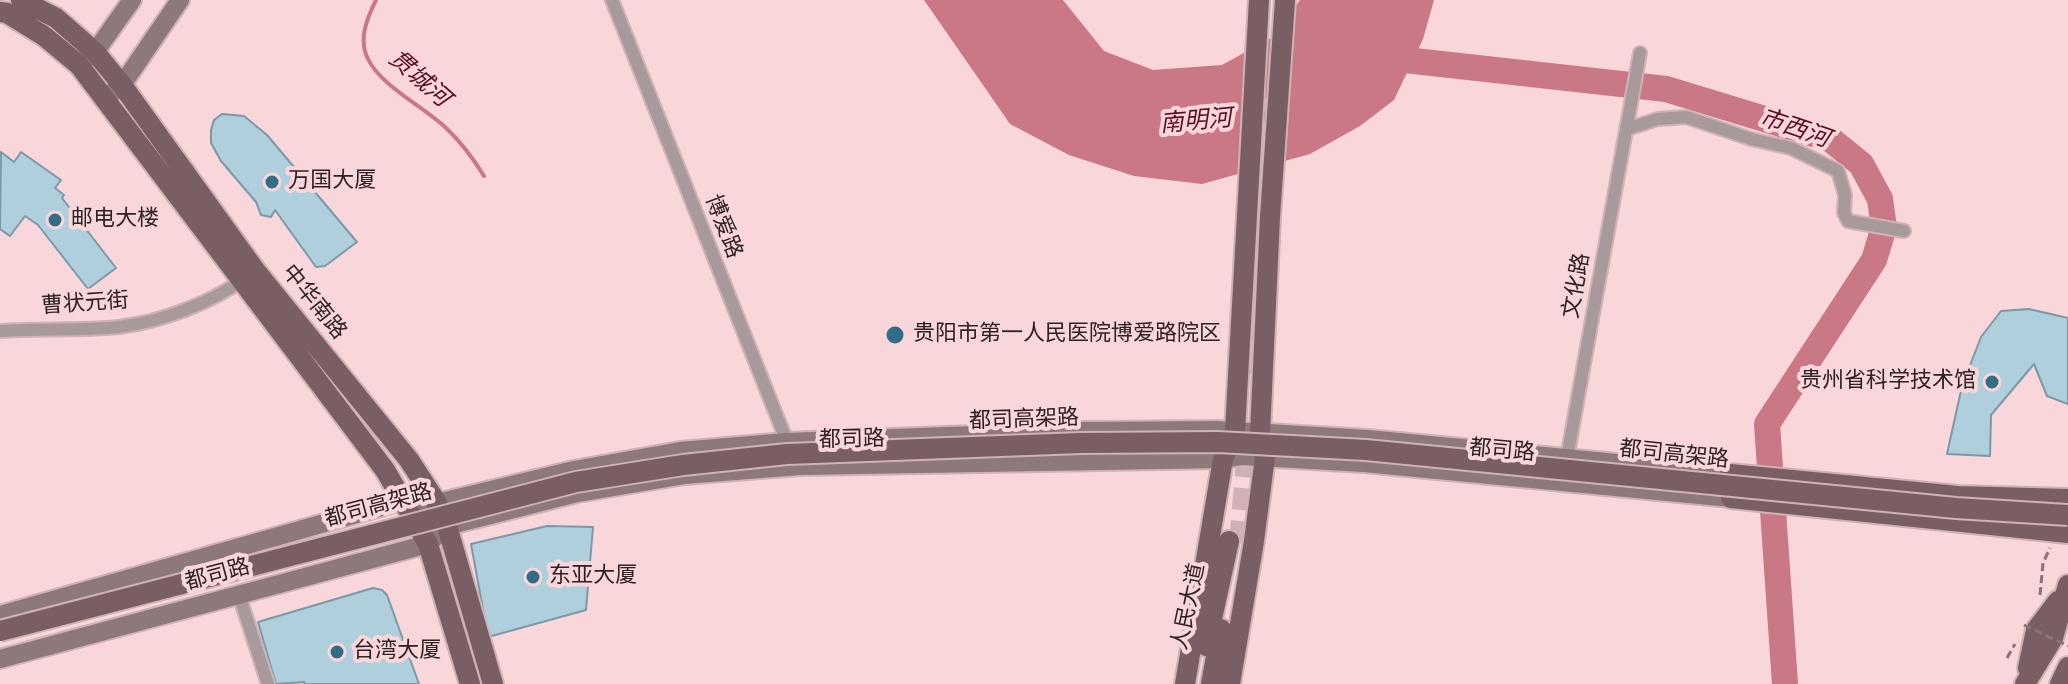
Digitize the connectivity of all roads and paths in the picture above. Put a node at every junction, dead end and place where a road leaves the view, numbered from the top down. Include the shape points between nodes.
1 (21, 0) edge
2 (132, 0) edge
3 (180, 0) edge
4 (612, 0) edge
5 (1259, 0) edge
6 (1285, 0) edge
7 (0, 12) edge
8 (1640, 53) dead end
9 (87, 59) junction
10 (122, 85) junction
11 (105, 98) junction
12 (1627, 125) junction
13 (1904, 231) dead end
14 (249, 274) junction
15 (0, 331) edge
16 (1235, 431) junction
17 (1260, 433) junction
18 (786, 442) junction
19 (1265, 457) junction
20 (1567, 458) junction
21 (1223, 459) junction
22 (799, 466) junction
23 (1730, 474) joint
24 (1731, 498) joint
25 (402, 501) junction
26 (437, 503) junction
27 (2066, 512) edge
28 (447, 526) junction
29 (428, 544) junction
30 (2067, 588) edge
31 (239, 595) junction
32 (2040, 597) dead end
33 (0, 615) edge
34 (2024, 625) dead end
35 (0, 631) edge
36 (2068, 646) edge
37 (0, 659) edge
38 (2068, 667) edge
39 (268, 684) edge
40 (470, 684) edge
41 (493, 684) edge
42 (1185, 684) edge
43 (1197, 684) edge
44 (1211, 684) edge
45 (1230, 684) edge
46 (2025, 684) edge
47 (2060, 684) edge

1 - 9 main road, 中华南路 via 56,18
2 - 9 main road
3 - 10 main road
4 - 18 street, 博爱路
5 - 16 main road
6 - 17 main road
7 - 9 main road, 中华南路
8 - 12 street, 文化路
9 - 10 main road, 中华南路
9 - 11 main road, 中华南路
10 - 11 main road
10 - 14 main road, 中华南路
11 - 14 main road, 中华南路
12 - 13 street via 1686,117 1791,148 1838,171 1848,221
12 - 20 street, 文化路
14 - 15 street, 曹状元街 via 214,297 170,315 119,327
14 - 25 main road, 中华南路
14 - 26 main road, 中华南路 via 409,460
16 - 17 main road, 都司路
16 - 18 main road, 都司路
16 - 21 main road
17 - 19 main road
17 - 20 main road, 都司路
18 - 22 street, 博爱路
18 - 26 main road, 都司路 via 665,454
19 - 21 main road, 都司路
19 - 24 main road, 都司路
19 - 45 main road
20 - 23 main road, 都司路
21 - 22 main road, 都司路
21 - 42 main road
22 - 28 main road, 都司路 via 684,475 577,493
23 - 27 main road
24 - 27 main road
25 - 26 main road, 都司路
25 - 29 main road, 中华南路
25 - 33 main road, 都司路
26 - 28 main road, 中华南路
27 - 32 path via 2043,563
27 - 35 main road, 都司高架路, bridge via 1941,506 1366,450 1218,442 787,454 576,482
28 - 29 main road, 都司路
28 - 41 main road, 中华南路
29 - 31 main road, 都司路
29 - 40 main road, 中华南路
30 - 46 main road via 2036,630
31 - 37 main road, 都司路
31 - 39 street
34 - 36 path, bridge
38 - 47 main road
43 - 44 main road, 人民大道 via 1235,542

